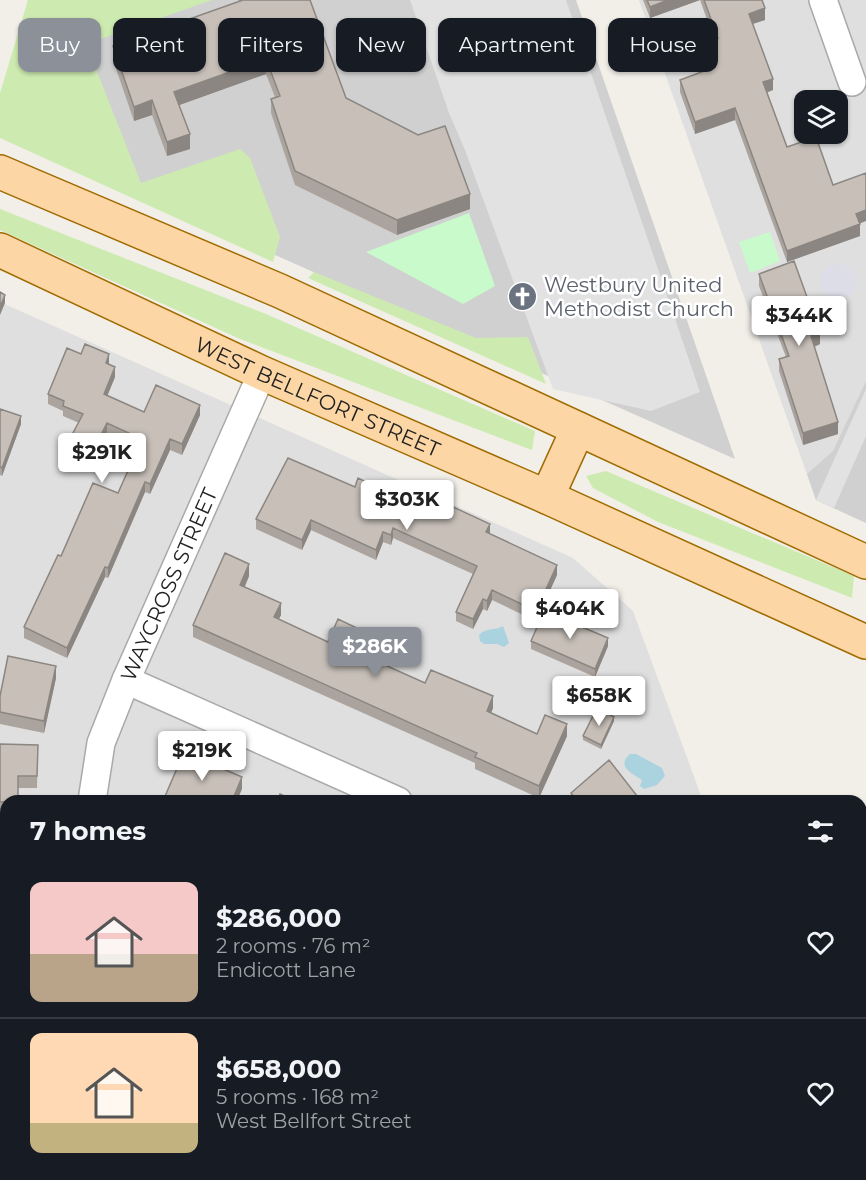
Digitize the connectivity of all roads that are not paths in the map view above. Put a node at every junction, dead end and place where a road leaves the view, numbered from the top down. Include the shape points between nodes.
1 (823, 0) edge
2 (852, 82) dead end
3 (0, 172) edge
4 (0, 250) edge
5 (262, 373) junction
6 (578, 429) junction
7 (547, 497) junction
8 (866, 562) edge
9 (863, 632) edge
10 (126, 680) junction
11 (93, 795) edge
12 (385, 795) edge

1 - 2 street
3 - 6 main road via 280,291
4 - 5 main road, WEST BELLFORT STREET
5 - 7 main road, WEST BELLFORT STREET
5 - 10 street, WAYCROSS STREET
6 - 7 main road
6 - 8 main road
7 - 9 main road, WEST BELLFORT STREET
10 - 11 street, WAYCROSS STREET via 101,742
10 - 12 street

